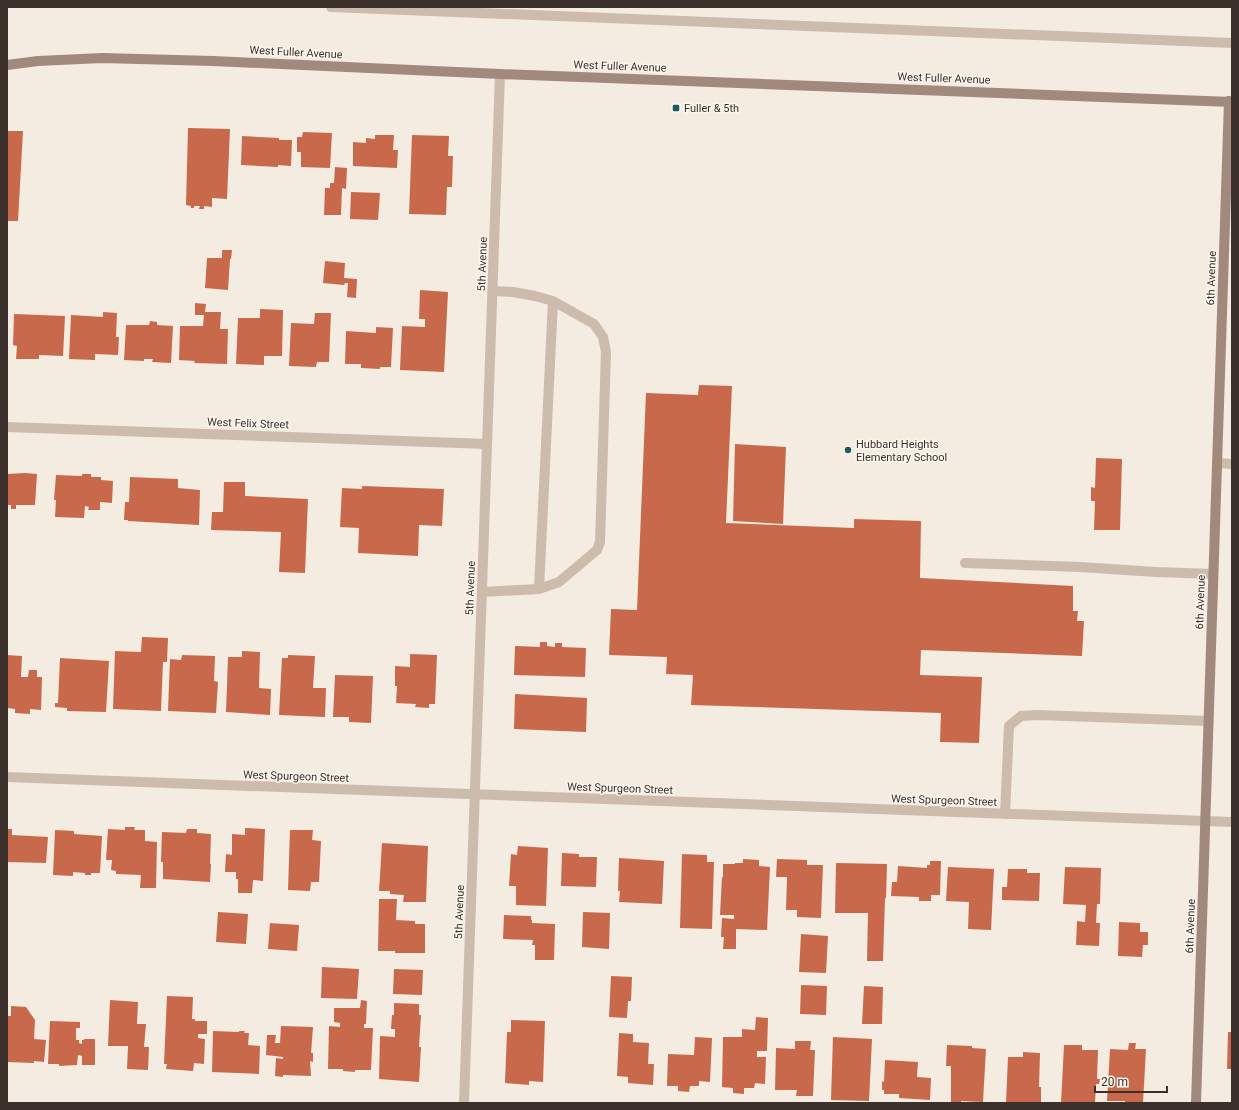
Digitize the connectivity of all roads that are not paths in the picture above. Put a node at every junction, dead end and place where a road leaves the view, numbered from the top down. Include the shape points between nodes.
1 (331, 7) edge
2 (1232, 43) edge
3 (7, 65) edge
4 (500, 74) junction
5 (1230, 101) edge
6 (493, 291) junction
7 (552, 301) junction
8 (7, 426) edge
9 (487, 444) junction
10 (1217, 463) junction
11 (1232, 464) edge
12 (965, 563) dead end
13 (1213, 574) junction
14 (539, 589) junction
15 (482, 592) junction
16 (1208, 721) junction
17 (7, 777) edge
18 (475, 794) junction
19 (1005, 814) junction
20 (1205, 822) junction
21 (1232, 822) edge
22 (464, 1103) edge
23 (1196, 1103) edge

1 - 2 street
3 - 4 street, West Fuller Avenue via 102,58
4 - 5 street, West Fuller Avenue
4 - 6 street, 5th Avenue
5 - 10 street, 6th Avenue
6 - 7 street via 513,292
6 - 9 street, 5th Avenue
7 - 14 street
7 - 14 street via 594,324 603,337 606,352 600,542 597,550 559,582
8 - 9 street, West Felix Street
9 - 15 street, 5th Avenue
10 - 11 street
10 - 13 street, 6th Avenue
12 - 13 street
13 - 16 street, 6th Avenue
14 - 15 street
15 - 18 street, 5th Avenue
16 - 19 street via 1021,716 1009,726
16 - 20 street, 6th Avenue
17 - 18 street, West Spurgeon Street
18 - 19 street, West Spurgeon Street
18 - 22 street, 5th Avenue
19 - 20 street, West Spurgeon Street
20 - 21 street, West Spurgeon Street
20 - 23 street, 6th Avenue

